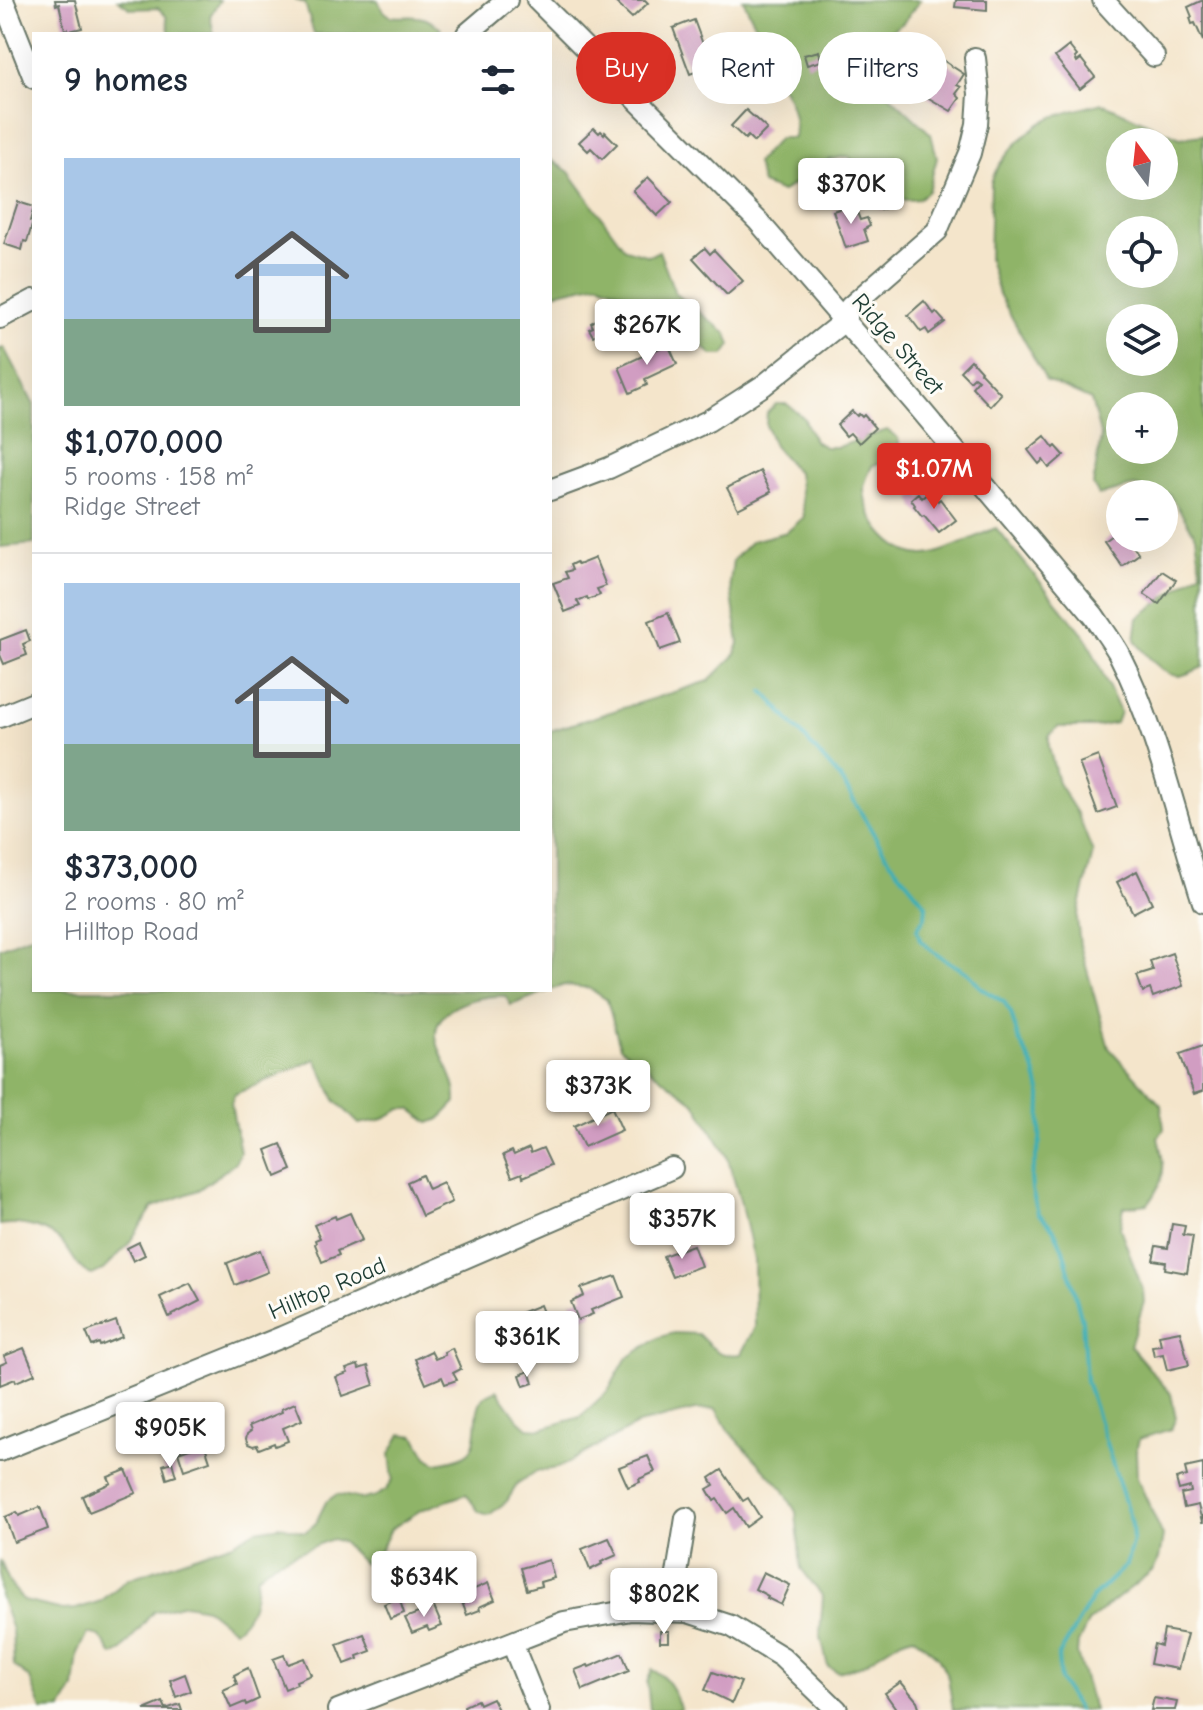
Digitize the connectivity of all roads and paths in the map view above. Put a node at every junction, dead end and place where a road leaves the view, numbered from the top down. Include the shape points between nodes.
1 (3, 0) edge
2 (507, 0) edge
3 (537, 0) edge
4 (1103, 0) edge
5 (469, 32) edge
6 (1154, 56) dead end
7 (975, 58) dead end
8 (32, 73) edge
9 (32, 301) edge
10 (0, 318) edge
11 (844, 321) junction
12 (552, 489) edge
13 (32, 704) edge
14 (0, 717) edge
15 (1203, 902) edge
16 (672, 1168) dead end
17 (0, 1451) edge
18 (686, 1518) dead end
19 (671, 1611) junction
20 (512, 1643) junction
21 (338, 1710) edge
22 (539, 1710) edge
23 (837, 1710) edge

1 - 8 street
2 - 5 street
3 - 11 street, Ridge Street via 758,221
4 - 6 street
7 - 11 street via 977,124 937,231 850,307
9 - 10 street
11 - 12 street via 764,385 708,421
11 - 15 street, Ridge Street via 1094,616 1117,651 1157,753
13 - 14 street
16 - 17 street, Hilltop Road via 282,1337
18 - 19 street
19 - 20 street via 631,1610 564,1622
19 - 23 street via 731,1626 782,1657
20 - 21 street
20 - 22 street

